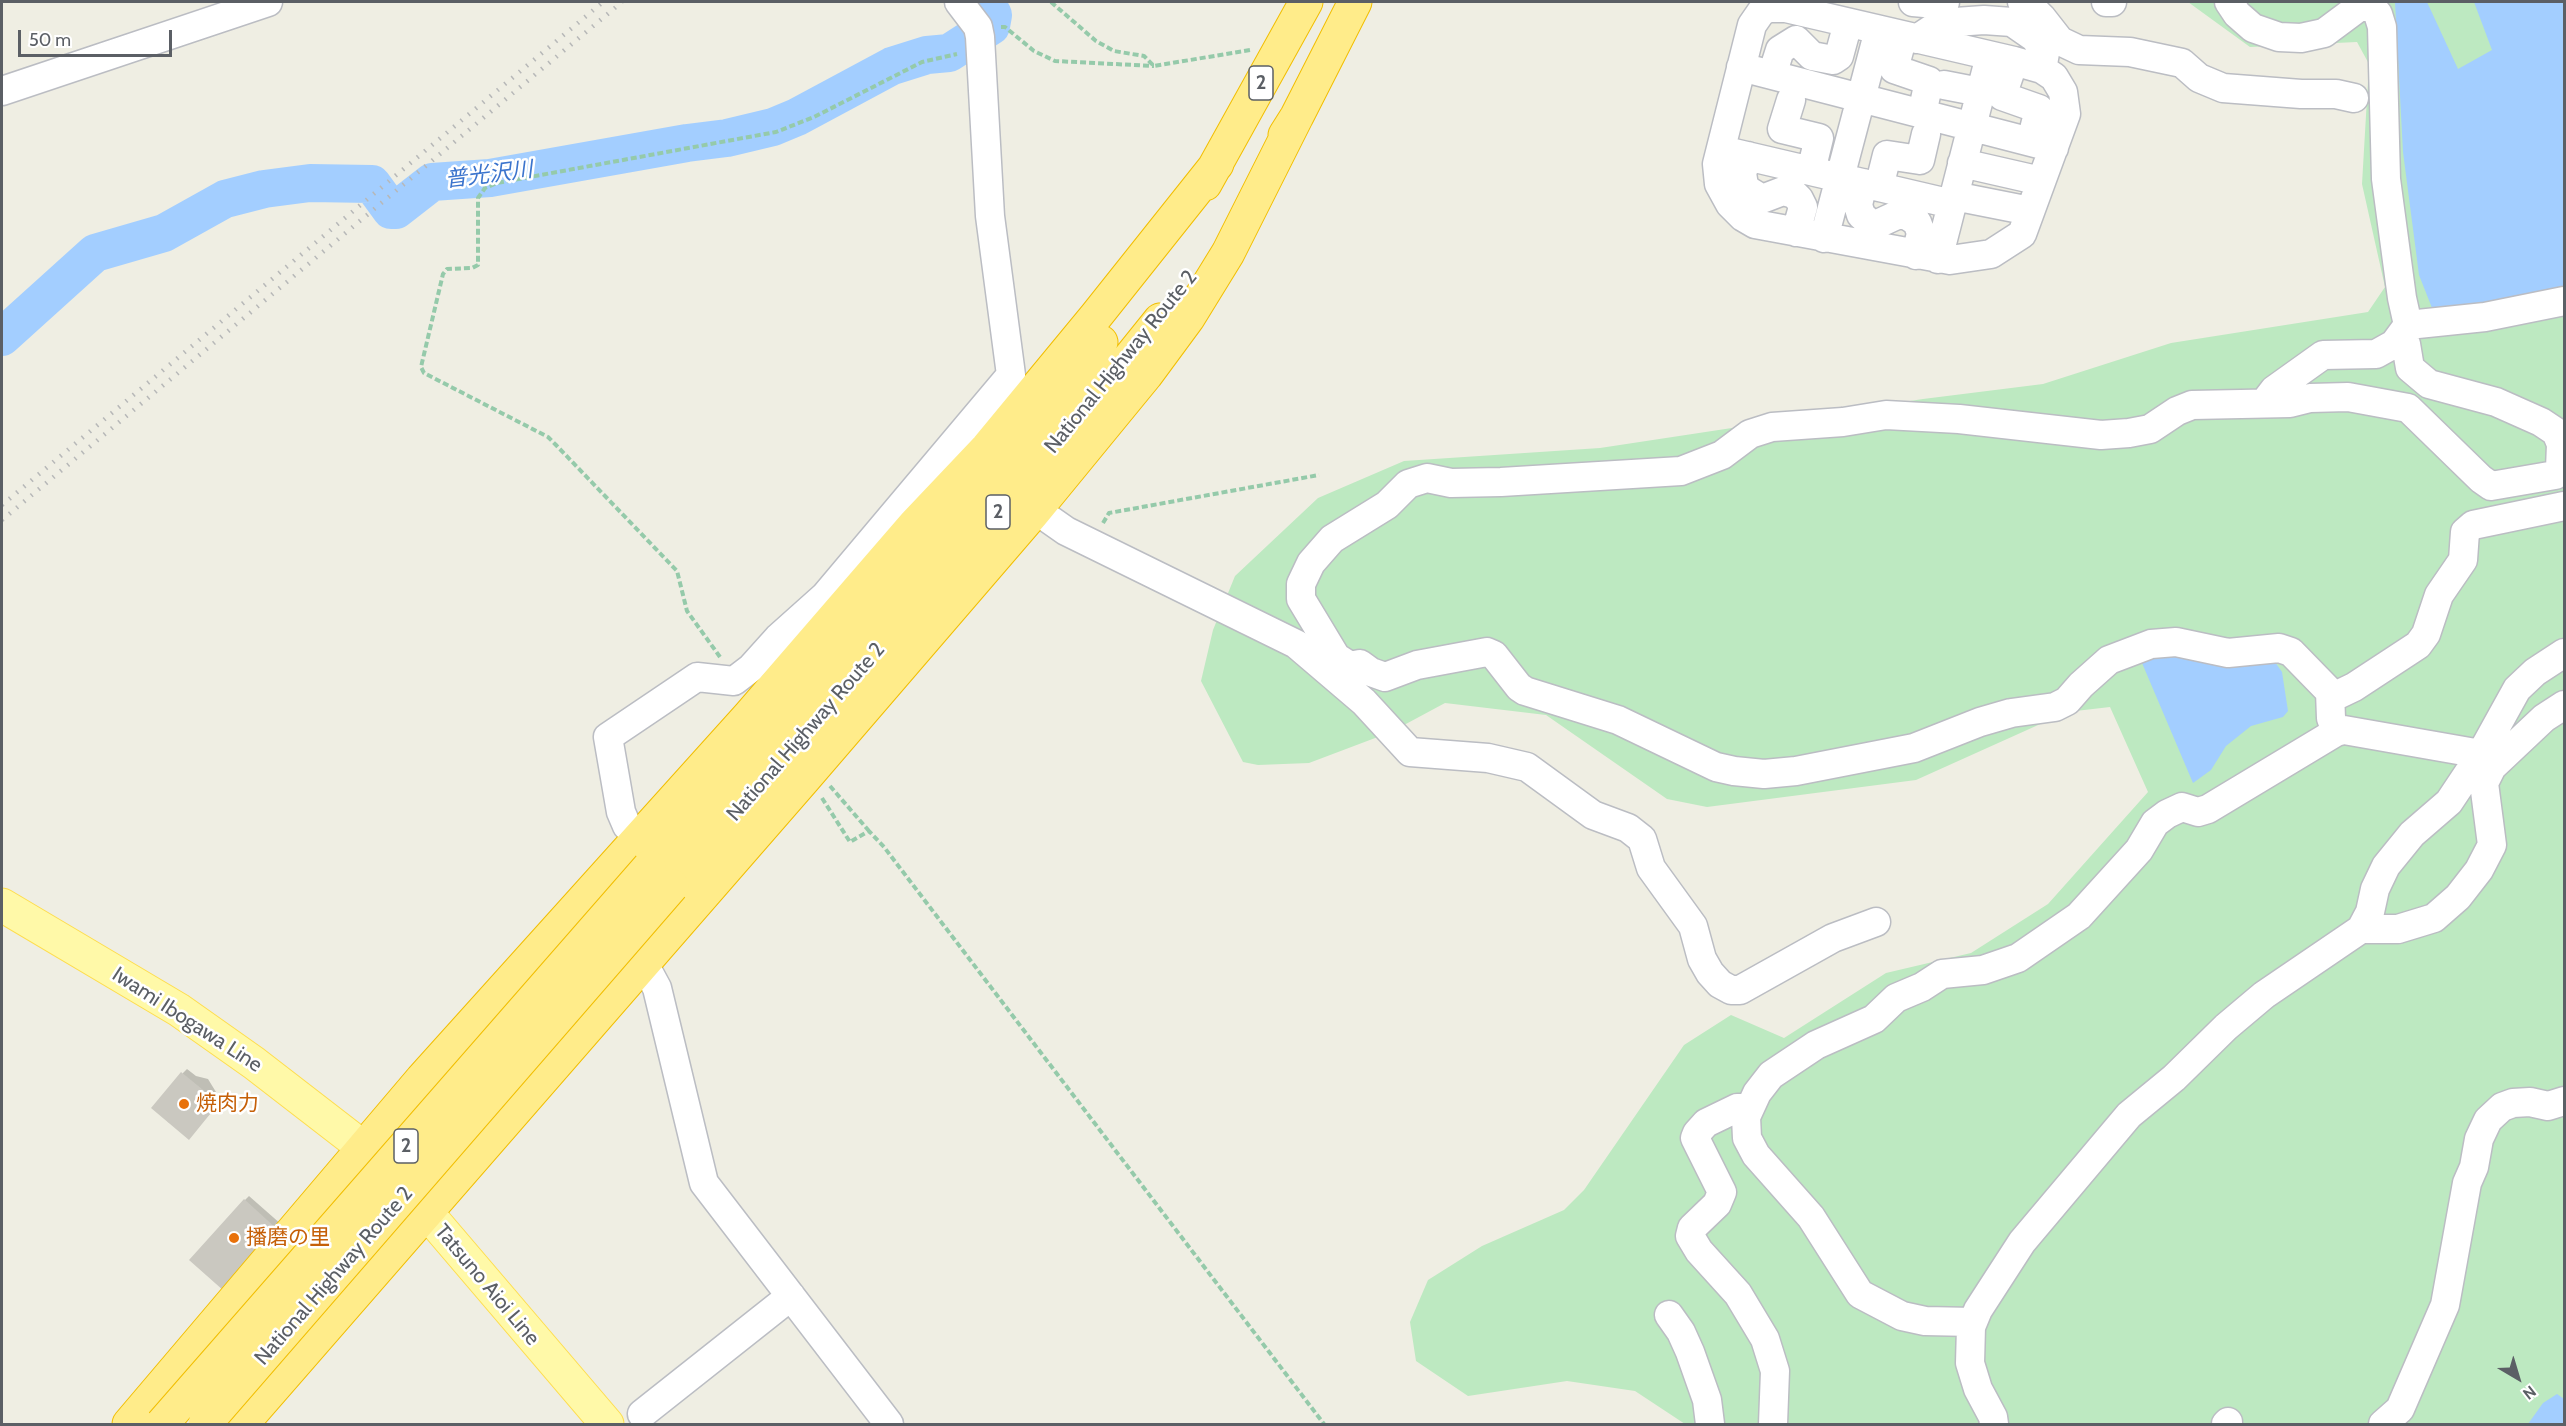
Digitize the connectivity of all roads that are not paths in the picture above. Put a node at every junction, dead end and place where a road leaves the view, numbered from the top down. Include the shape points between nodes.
1 (268, 2) edge
2 (958, 2) edge
3 (1306, 2) edge
4 (1355, 2) edge
5 (1913, 2) edge
6 (1945, 2) edge
7 (2022, 2) edge
8 (2106, 2) edge
9 (2112, 2) edge
10 (2229, 2) edge
11 (1754, 7) edge
12 (1848, 23) junction
13 (1900, 35) junction
14 (1953, 48) junction
15 (2002, 59) junction
16 (2042, 69) junction
17 (1772, 75) junction
18 (1738, 77) junction
19 (1944, 85) junction
20 (2, 91) edge
21 (1980, 92) junction
22 (2354, 98) dead end
23 (1791, 100) junction
24 (1858, 107) junction
25 (1297, 116) junction
26 (1928, 122) junction
27 (1967, 145) junction
28 (1721, 150) junction
29 (1748, 156) junction
30 (2043, 159) junction
31 (1217, 164) junction
32 (1811, 171) junction
33 (1861, 183) junction
34 (1952, 204) junction
35 (2027, 219) junction
36 (1796, 232) junction
37 (1824, 237) junction
38 (1927, 257) junction
39 (2565, 301) edge
40 (2405, 330) junction
41 (2264, 403) junction
42 (2563, 444) edge
43 (2565, 506) edge
44 (1036, 510) junction
45 (887, 538) junction
46 (2565, 653) edge
47 (2331, 698) junction
48 (2565, 705) edge
49 (2336, 732) junction
50 (2481, 754) junction
51 (654, 863) junction
52 (2, 905) edge
53 (1876, 922) dead end
54 (2361, 929) junction
55 (641, 967) junction
56 (2565, 1101) edge
57 (1750, 1108) junction
58 (364, 1148) junction
59 (427, 1213) junction
60 (791, 1296) junction
61 (1669, 1315) dead end
62 (1973, 1322) junction
63 (642, 1414) dead end
64 (1991, 1422) edge
65 (129, 1425) edge
66 (162, 1425) edge
67 (205, 1425) edge
68 (242, 1425) edge
69 (607, 1425) edge
70 (890, 1425) edge
71 (1710, 1425) edge
72 (1773, 1425) edge
73 (2383, 1425) edge

1 - 20 street
2 - 45 street via 980,35 990,216 1011,375
3 - 31 highway, National Highway Route 2 / 2
4 - 25 highway, National Highway Route 2 / 2
5 - 6 street
7 - 22 street via 2042,18 2060,41 2079,50 2130,52 2182,63 2199,78 2223,88
8 - 9 street
10 - 40 street via 2253,27 2279,37 2324,33 2359,7 2372,7 2378,14 2382,27 2386,179
11 - 12 street via 1786,8
11 - 18 street
12 - 13 street
12 - 17 street via 1839,56 1833,60 1812,56 1796,40 1780,50
13 - 14 street
13 - 16 street via 1941,23 2012,22 2035,38 2045,53
13 - 24 street
13 - 26 street via 1894,69 1929,81
14 - 15 street
14 - 19 street
15 - 16 street
15 - 21 street
15 - 30 street via 2002,96 2039,109
16 - 30 street via 2054,76 2063,92 2066,114
17 - 18 street
17 - 24 street
18 - 23 street
18 - 28 street
19 - 21 street
19 - 26 street
21 - 27 street
23 - 24 street
23 - 32 street via 1782,129 1819,138
24 - 26 street
24 - 33 street
25 - 44 highway via 1228,253 1188,318
25 - 51 highway, National Highway Route 2 / 2 via 1173,303 1098,397
26 - 27 street
26 - 33 street via 1920,160 1887,155
27 - 30 street
27 - 30 street
27 - 34 street
28 - 29 street
28 - 36 street via 1717,164 1719,184 1730,204 1755,224
29 - 32 street
29 - 36 street via 1742,173 1749,191 1762,199 1783,191 1799,199 1803,207
30 - 35 street
31 - 45 highway via 987,448
31 - 51 highway, National Highway Route 2 / 2 via 1132,301 1062,395
32 - 33 street
33 - 34 street
33 - 37 street
33 - 38 street via 1861,215 1873,226 1906,214 1917,222
34 - 35 street
34 - 38 street
35 - 38 street via 2022,234 1991,254 1964,259
36 - 37 street
37 - 38 street
39 - 40 street
40 - 41 street via 2394,344 2376,354 2323,355 2274,390
40 - 42 street via 2410,368 2429,384 2496,402 2541,422 2556,432
41 - 42 street via 2348,397 2408,408 2491,486 2555,475 2560,469
41 - 47 street via 2192,405 2150,429 2101,435 1886,415 1772,427 1750,434 1722,456 1681,471 1501,482 1451,483 1427,478 1408,484 1387,505 1332,539 1311,563 1301,584 1301,599 1336,657 1350,666 1360,664 1385,677 1417,665 1487,651 1525,691 1618,720 1716,767 1764,774 1914,748 1980,722 2055,707 2067,701 2109,660 2151,644 2176,642 2228,653 2279,648 2291,651 2325,685
43 - 47 street via 2473,525 2465,532 2463,560 2439,596 2426,634 2418,645
44 - 53 street via 1094,545 1296,644 1364,702 1410,752 1488,758 1527,767 1593,815 1628,828 1642,839 1652,868 1693,926 1710,973 1731,990 1740,990 1833,938
44 - 55 highway via 815,780
45 - 51 highway
45 - 51 street via 734,681 697,677 608,737 621,812
46 - 50 street via 2517,689
47 - 49 street
48 - 54 street via 2544,718 2492,767 2484,783 2492,845 2458,897 2434,918 2398,929
49 - 50 street via 2344,730
49 - 57 street via 2208,809 2198,812 2182,807 2167,814 2079,916 2018,958 1983,970 1942,974 1896,998 1874,1019 1816,1045 1771,1075
50 - 54 street via 2449,802 2412,834 2386,866
51 - 58 highway via 422,1079
51 - 66 highway, National Highway Route 2 / 2, bridge
51 - 67 highway, National Highway Route 2 / 2, bridge
52 - 58 main road, Iwami Ibogawa Line via 179,1010
54 - 62 street via 2264,994 2129,1115 2022,1242
55 - 59 highway
55 - 60 street via 657,988 704,1183
56 - 73 street via 2548,1106 2513,1103 2488,1120 2467,1183 2445,1305 2400,1409
57 - 62 street via 1746,1138 1756,1155 1811,1217 1860,1294 1902,1316 1925,1321
57 - 72 street via 1737,1108 1706,1123 1697,1133 1695,1138 1722,1192 1717,1204 1692,1228 1690,1236 1738,1294 1765,1339 1775,1371
58 - 59 main road, Tatsuno Aioi Line
58 - 65 highway, 2
59 - 68 highway
59 - 69 main road, Tatsuno Aioi Line
60 - 63 street
60 - 70 street
61 - 71 street via 1690,1352 1707,1400
62 - 64 street via 1970,1363

